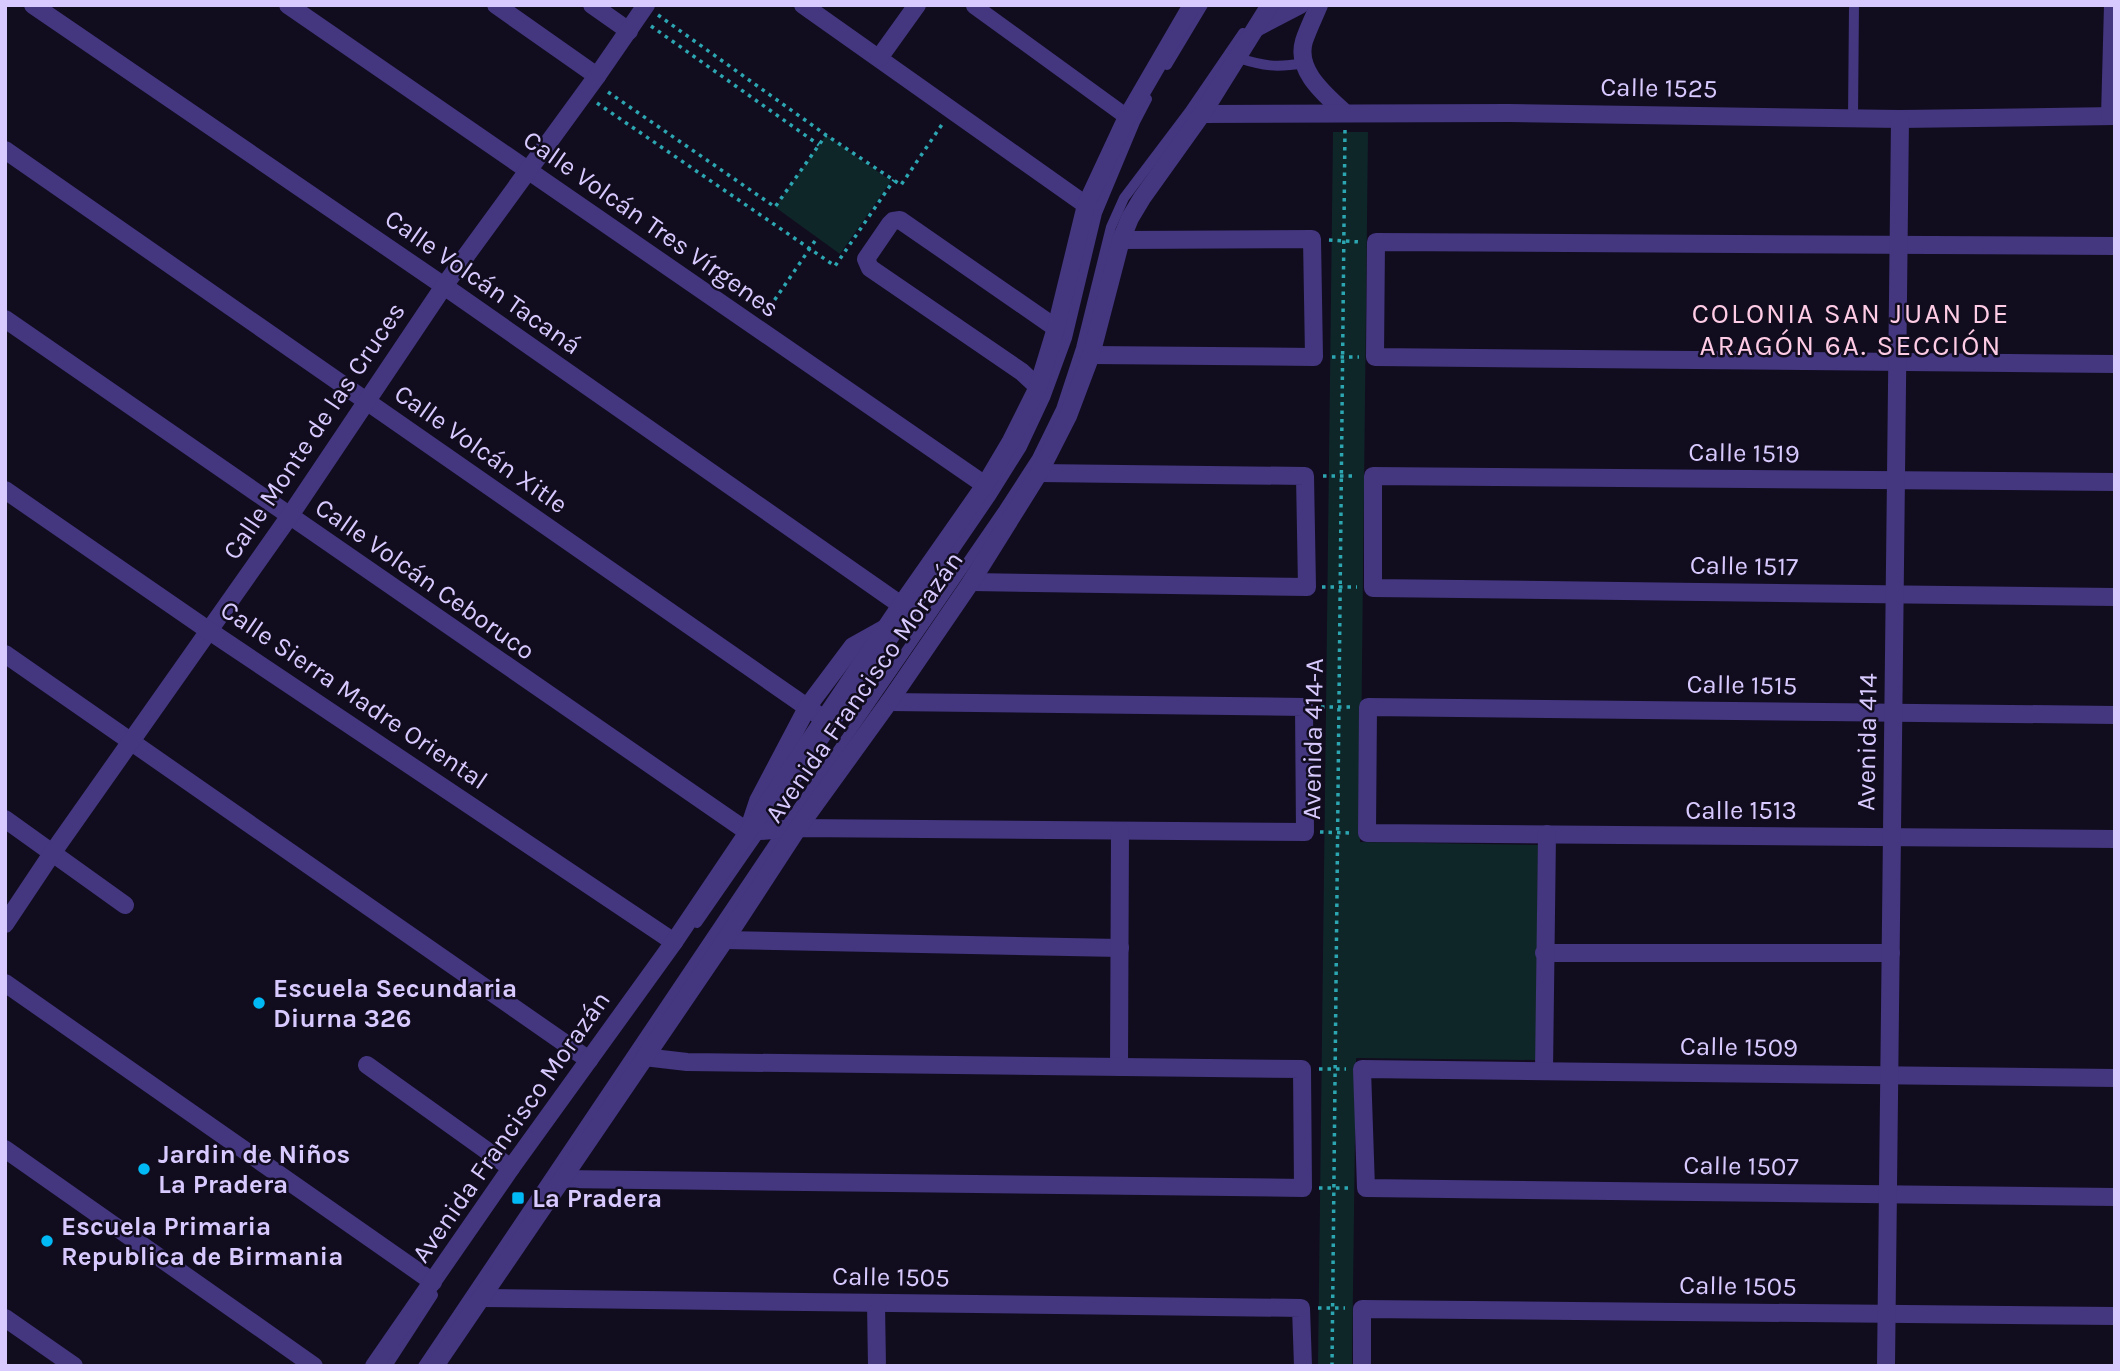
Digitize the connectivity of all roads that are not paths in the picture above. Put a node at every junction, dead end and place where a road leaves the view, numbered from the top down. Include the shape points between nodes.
1 (33, 5) edge
2 (288, 5) edge
3 (496, 5) edge
4 (592, 5) edge
5 (803, 5) edge
6 (917, 5) edge
7 (1192, 5) edge
8 (1203, 5) edge
9 (1260, 5) edge
10 (1270, 5) edge
11 (1300, 5) edge
12 (1319, 5) edge
13 (1854, 5) edge
14 (2113, 5) edge
15 (974, 6) edge
16 (639, 15) edge
17 (1256, 28) junction
18 (879, 58) junction
19 (1238, 58) junction
20 (1304, 63) junction
21 (591, 84) junction
22 (2113, 96) edge
23 (1345, 113) junction
24 (1202, 114) junction
25 (2113, 116) edge
26 (1127, 117) junction
27 (1853, 117) junction
28 (1900, 119) junction
29 (5, 150) edge
30 (527, 170) junction
31 (1086, 205) junction
32 (1121, 240) junction
33 (1899, 245) junction
34 (2115, 246) edge
35 (444, 286) junction
36 (5, 318) edge
37 (1056, 328) junction
38 (1091, 355) junction
39 (1898, 362) junction
40 (2115, 364) edge
41 (1038, 387) junction
42 (365, 401) junction
43 (1039, 473) junction
44 (1896, 481) junction
45 (2115, 482) edge
46 (985, 485) junction
47 (5, 490) edge
48 (289, 517) junction
49 (971, 582) junction
50 (1373, 588) joint
51 (1895, 594) junction
52 (2115, 597) edge
53 (901, 605) junction
54 (887, 626) junction
55 (208, 630) junction
56 (5, 654) edge
57 (889, 702) junction
58 (808, 706) junction
59 (1368, 707) joint
60 (1894, 713) junction
61 (2115, 715) edge
62 (824, 719) junction
63 (130, 742) junction
64 (5, 819) edge
65 (791, 829) junction
66 (1120, 831) junction
67 (754, 832) junction
68 (1367, 833) joint
69 (1547, 834) junction
70 (1892, 837) junction
71 (2115, 839) edge
72 (53, 852) junction
73 (125, 905) dead end
74 (5, 924) edge
75 (725, 940) junction
76 (674, 942) junction
77 (1120, 948) junction
78 (1544, 953) junction
79 (1891, 953) junction
80 (5, 983) edge
81 (644, 1057) junction
82 (589, 1060) junction
83 (368, 1065) dead end
84 (1119, 1067) junction
85 (1544, 1071) junction
86 (1889, 1075) junction
87 (2115, 1078) edge
88 (5, 1149) edge
89 (511, 1168) junction
90 (562, 1179) junction
91 (1366, 1188) joint
92 (1888, 1194) junction
93 (2115, 1197) edge
94 (433, 1282) junction
95 (480, 1298) junction
96 (876, 1304) junction
97 (1887, 1314) junction
98 (2115, 1316) edge
99 (5, 1318) edge
100 (74, 1366) edge
101 (314, 1366) edge
102 (374, 1366) edge
103 (387, 1366) edge
104 (423, 1366) edge
105 (435, 1366) edge
106 (877, 1366) edge
107 (1303, 1366) edge
108 (1362, 1366) edge
109 (1886, 1366) edge

1 - 35 street, Calle Volcán Tacaná
2 - 30 street, Calle Volcán Tres Vírgenes
3 - 21 street
4 - 16 street
5 - 18 street
6 - 18 street
7 - 26 street, Avenida Francisco Morazán
8 - 67 lane via 1146,100 1097,213 1067,338 1022,447 918,604
9 - 65 lane via 1124,198 1111,227 1061,409 1037,458
10 - 17 street, Avenida Francisco Morazán
11 - 17 street
12 - 20 street via 1303,43
13 - 27 lane
14 - 22 street
15 - 26 street
16 - 21 street, Calle Monte de las Cruces
17 - 19 street, Avenida Francisco Morazán
18 - 31 street
19 - 20 lane via 1279,67
19 - 24 street, Avenida Francisco Morazán
20 - 23 street via 1318,87
21 - 30 street, Calle Monte de las Cruces
22 - 25 street
23 - 24 street, Calle 1525
23 - 27 street, Calle 1525
24 - 32 street, Avenida Francisco Morazán via 1142,198
25 - 28 street, Calle 1525
26 - 31 street, Avenida Francisco Morazán
27 - 28 street, Calle 1525
28 - 33 street, Avenida 414
29 - 42 street, Calle Volcán Xitle
30 - 35 street, Calle Monte de las Cruces
30 - 46 street, Calle Volcán Tres Vírgenes
31 - 37 street, Avenida Francisco Morazán
32 - 38 street, Avenida Francisco Morazán
32 - 38 street via 1312,239 1314,357
33 - 34 street
33 - 39 street, Avenida 414
33 - 39 street via 1376,242 1375,358
35 - 42 street, Calle Monte de las Cruces
35 - 53 street, Calle Volcán Tacaná
36 - 48 street, Calle Volcán Ceboruco
37 - 41 street, Avenida Francisco Morazán
37 - 41 street via 904,222 890,224 867,256 870,268
38 - 43 street, Avenida Francisco Morazán via 1068,416
39 - 40 street
39 - 44 street, Avenida 414
41 - 46 street, Avenida Francisco Morazán
42 - 48 street, Calle Monte de las Cruces
42 - 58 street, Calle Volcán Xitle
43 - 49 street, Avenida Francisco Morazán
43 - 49 street via 1305,475 1307,587
44 - 45 street, Calle 1519
44 - 50 street, Calle 1519 via 1373,476
44 - 51 street, Avenida 414
46 - 53 street, Avenida Francisco Morazán
47 - 55 street, Calle Sierra Madre Oriental
48 - 55 street, Calle Monte de las Cruces
48 - 67 street, Calle Volcán Ceboruco
49 - 57 street, Avenida Francisco Morazán
50 - 51 street, Calle 1517
51 - 52 street, Calle 1517
51 - 60 street, Avenida 414
53 - 54 street, Avenida Francisco Morazán
54 - 58 street via 853,646
54 - 62 street, Avenida Francisco Morazán
55 - 63 street, Calle Monte de las Cruces
55 - 76 street, Calle Sierra Madre Oriental
56 - 63 street
57 - 65 street, Avenida Francisco Morazán
57 - 66 street, Avenida 414-A via 1304,707 1306,832
58 - 62 street, Calle Volcán Xitle
58 - 67 street via 758,801
59 - 60 street, Calle 1515
59 - 68 street, Avenida 414-A
60 - 61 street, Calle 1515
60 - 70 street, Avenida 414
62 - 67 street, Avenida Francisco Morazán
63 - 72 street, Calle Monte de las Cruces
63 - 82 street
64 - 72 street
65 - 66 street
65 - 67 street
65 - 75 street, Avenida Francisco Morazán
65 - 104 lane
66 - 77 street
67 - 76 street, Avenida Francisco Morazán
67 - 103 lane via 745,857 457,1256
68 - 69 street, Calle 1513
69 - 70 street, Calle 1513
69 - 78 street
70 - 71 street, Calle 1513
70 - 79 street, Avenida 414
72 - 73 street
72 - 74 street, Calle Monte de las Cruces
75 - 77 street
75 - 81 street, Avenida Francisco Morazán
76 - 82 street, Avenida Francisco Morazán
77 - 84 street
78 - 79 street
78 - 85 street
79 - 86 street, Avenida 414
80 - 94 street
81 - 84 street via 687,1062
81 - 90 street, Avenida Francisco Morazán
82 - 89 street, Avenida Francisco Morazán
83 - 89 street
84 - 90 street via 1302,1069 1303,1188
85 - 86 street, Calle 1509
85 - 91 street, Calle 1509 via 1362,1069
86 - 87 street, Calle 1509
86 - 92 street, Avenida 414
88 - 101 street
89 - 94 street, Avenida Francisco Morazán
90 - 95 street, Avenida Francisco Morazán
91 - 92 street, Calle 1507
92 - 93 street, Calle 1507
92 - 97 street, Avenida 414
94 - 102 street, Avenida Francisco Morazán
95 - 96 street, Calle 1505
95 - 105 street, Avenida Francisco Morazán
96 - 106 street
96 - 107 street, Calle 1505 via 1301,1308
97 - 98 street, Calle 1505
97 - 108 street, Calle 1505 via 1362,1309
97 - 109 street, Avenida 414
99 - 100 street

